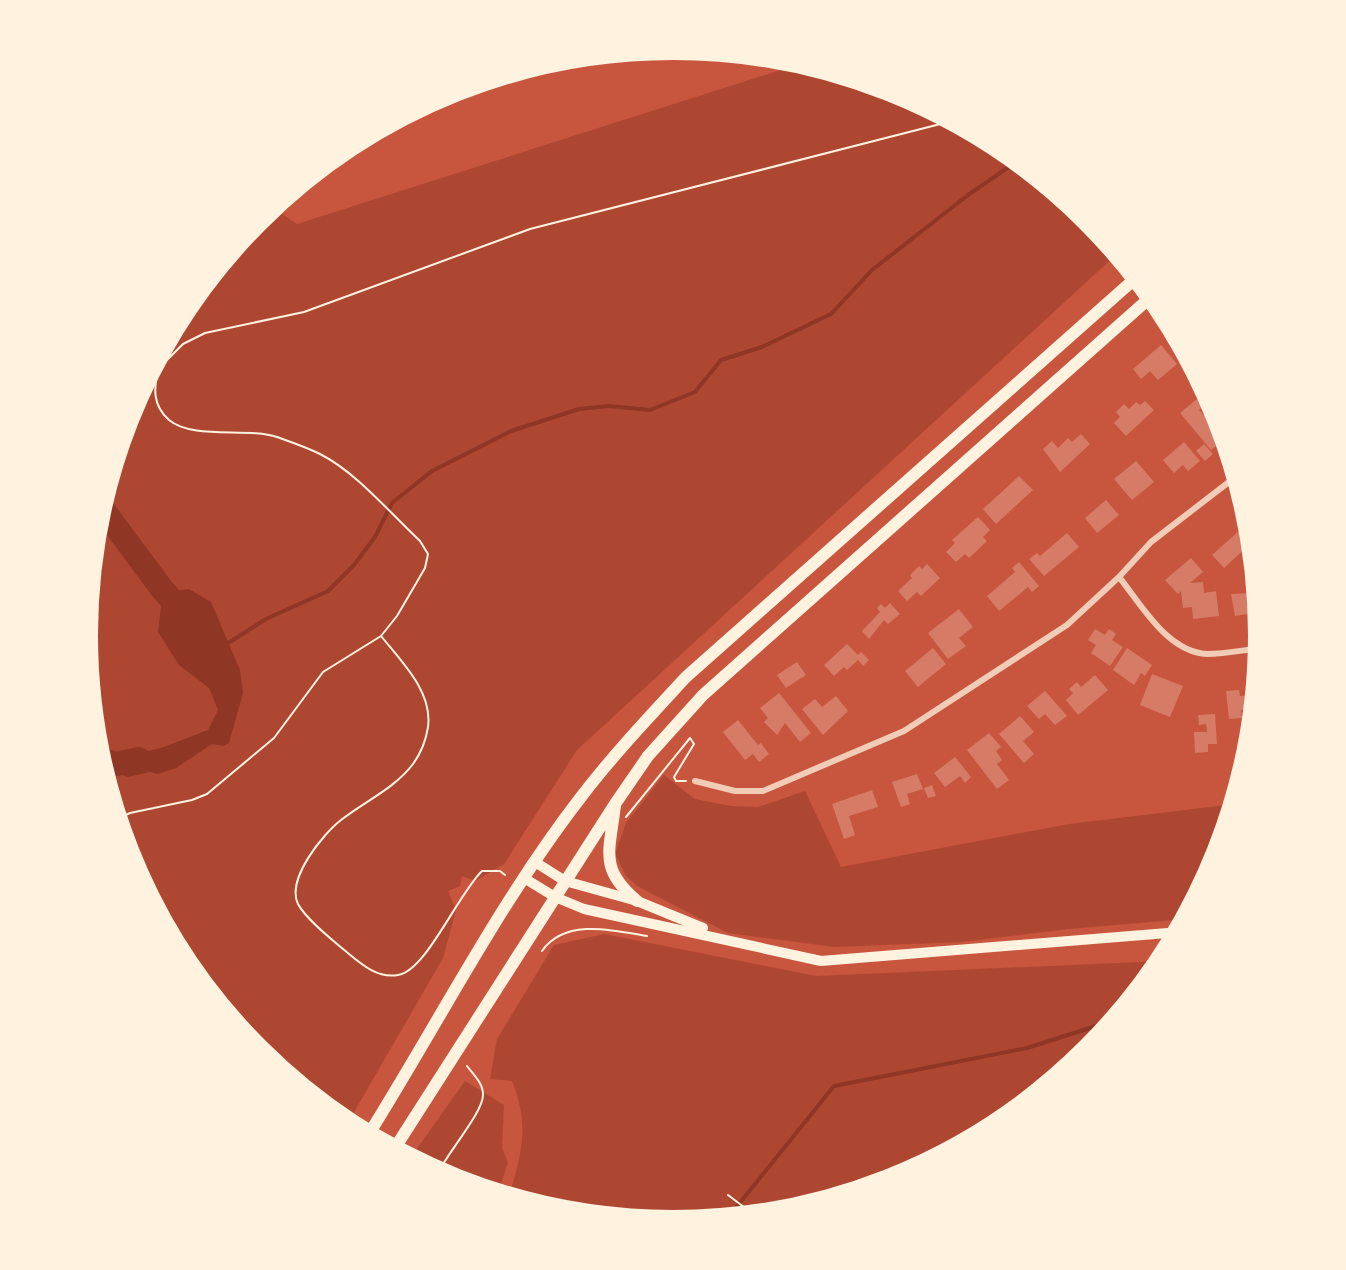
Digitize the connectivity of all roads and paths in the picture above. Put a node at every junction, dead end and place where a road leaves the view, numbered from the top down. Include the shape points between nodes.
1 (944, 123) edge
2 (1132, 281) edge
3 (1147, 301) edge
4 (158, 369) joint
5 (1231, 480) edge
6 (1119, 577) junction
7 (381, 636) junction
8 (1252, 649) edge
9 (695, 781) joint
10 (615, 804) junction
11 (122, 816) edge
12 (624, 821) dead end
13 (535, 862) junction
14 (505, 875) dead end
15 (524, 878) junction
16 (565, 881) junction
17 (555, 897) junction
18 (637, 900) junction
19 (1170, 933) edge
20 (651, 937) dead end
21 (726, 938) junction
22 (542, 951) dead end
23 (467, 1066) dead end
24 (371, 1130) edge
25 (397, 1144) edge
26 (441, 1166) edge
27 (728, 1195) dead end
28 (747, 1210) edge

1 - 4 path via 530,228 304,312 205,333 183,344
2 - 13 highway via 686,677 602,770
3 - 10 highway via 703,695 648,756
4 - 7 path via 153,392 170,421 187,428 273,436 320,454 342,468 420,541 428,554 425,568
5 - 6 street via 1151,542
6 - 8 street via 1166,635 1190,650 1204,654
6 - 9 street via 1067,625 904,731 763,791 735,791
7 - 11 path via 323,672 274,738 207,794
7 - 14 path via 424,698 428,724 423,746 392,786 340,820 310,855 295,884 298,903 324,933 363,966 382,975 400,975 416,966 469,884 482,871 500,871
9 - 12 path via 676,781 674,777 694,744 690,738
10 - 16 highway
10 - 18 highway via 608,863 612,874
13 - 15 highway
13 - 16 main road
15 - 17 main road
15 - 24 highway
16 - 17 highway
16 - 18 main road
17 - 21 main road via 584,909
17 - 25 highway
18 - 21 main road
19 - 21 main road via 821,961
20 - 22 path via 595,929 556,935
23 - 26 path via 481,1085 480,1108
27 - 28 path

